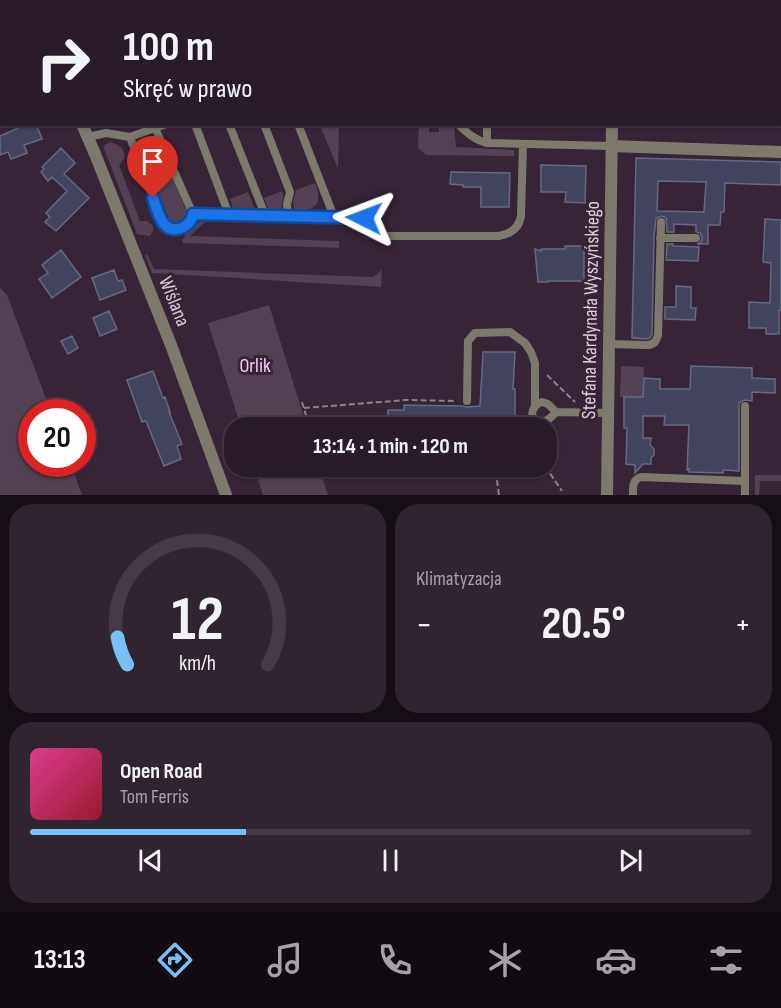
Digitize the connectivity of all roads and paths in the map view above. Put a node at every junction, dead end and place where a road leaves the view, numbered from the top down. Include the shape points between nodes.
1 (83, 126) edge
2 (160, 126) edge
3 (196, 126) edge
4 (230, 126) edge
5 (265, 126) edge
6 (299, 126) edge
7 (460, 126) edge
8 (487, 126) edge
9 (612, 126) edge
10 (155, 128) junction
11 (88, 137) junction
12 (130, 138) junction
13 (487, 143) junction
14 (523, 144) junction
15 (611, 146) junction
16 (781, 152) edge
17 (193, 214) junction
18 (229, 215) junction
19 (265, 215) junction
20 (288, 216) junction
21 (334, 217) junction
22 (364, 218) dead end
23 (661, 222) dead end
24 (382, 236) dead end
25 (660, 238) junction
26 (696, 238) dead end
27 (609, 344) junction
28 (535, 363) junction
29 (467, 401) joint
30 (302, 402) dead end
31 (535, 405) junction
32 (745, 406) dead end
33 (304, 408) junction
34 (556, 412) junction
35 (585, 412) junction
36 (609, 413) junction
37 (307, 417) edge
38 (533, 417) edge
39 (552, 417) edge
40 (500, 477) edge
41 (553, 477) edge
42 (745, 481) junction
43 (562, 490) dead end
44 (226, 495) edge
45 (499, 495) edge
46 (607, 495) edge
47 (633, 495) edge
48 (745, 495) edge

1 - 11 street, Wiślana
2 - 10 lane
3 - 18 lane
4 - 19 lane
5 - 20 lane via 290,192
6 - 21 lane
7 - 13 lane via 473,138
8 - 13 lane
9 - 15 street, Stefana Kardynała Wyszyńskiego
10 - 12 lane
10 - 17 lane
11 - 12 lane via 106,133
11 - 44 street, Wiślana
12 - 17 lane via 163,222 169,228 182,228
13 - 14 lane
14 - 15 lane
14 - 24 lane via 521,216 510,232 499,236
15 - 16 street
15 - 27 street, Stefana Kardynała Wyszyńskiego
17 - 18 lane
18 - 19 lane
19 - 20 lane
20 - 21 lane
21 - 22 lane
23 - 25 lane
25 - 26 lane
25 - 27 lane via 657,341 648,345
27 - 36 street, Stefana Kardynała Wyszyńskiego
28 - 29 lane via 525,343 510,332 476,333 468,341
28 - 31 lane
28 - 35 path
29 - 33 path via 405,400
30 - 33 path
31 - 34 lane via 545,402
31 - 38 lane
32 - 42 lane
33 - 37 path
34 - 35 lane
34 - 39 lane
35 - 36 lane
36 - 46 street, Stefana Kardynała Wyszyńskiego
40 - 45 path
41 - 43 path
42 - 47 lane via 641,477 634,482
42 - 48 lane

